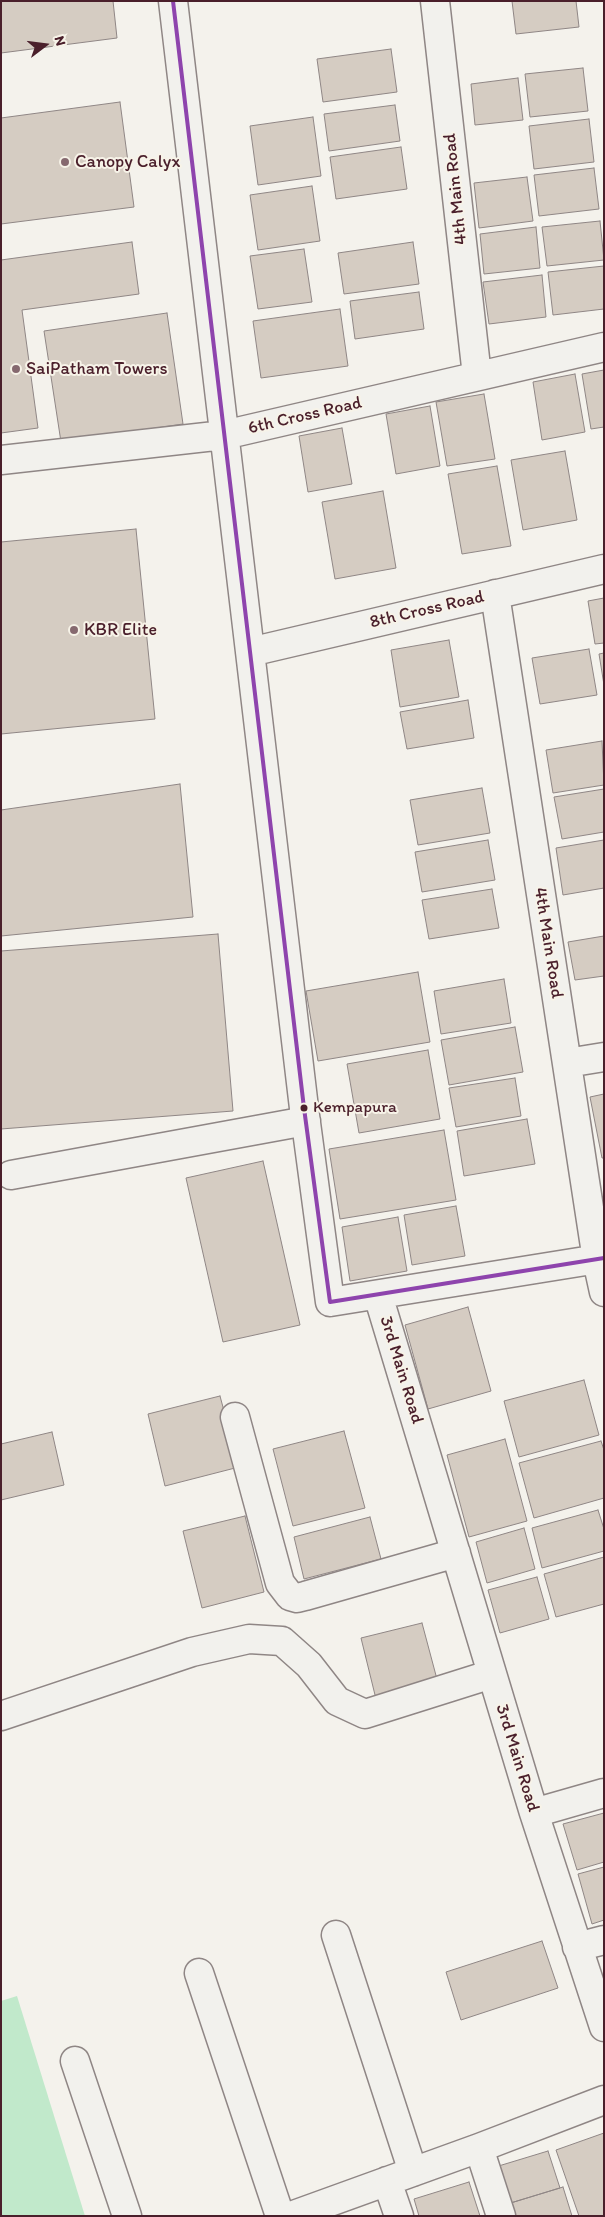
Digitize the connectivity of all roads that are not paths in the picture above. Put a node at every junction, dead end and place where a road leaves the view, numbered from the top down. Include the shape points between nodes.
1 (173, 1) edge
2 (435, 1) edge
3 (604, 347) edge
4 (477, 376) junction
5 (224, 435) junction
6 (1, 460) edge
7 (604, 569) edge
8 (495, 594) junction
9 (250, 652) junction
10 (604, 1057) edge
11 (567, 1064) junction
12 (306, 1121) junction
13 (11, 1175) dead end
14 (600, 1259) edge
15 (604, 1292) edge
16 (378, 1295) junction
17 (235, 1417) dead end
18 (456, 1553) junction
19 (492, 1674) junction
20 (1, 1716) edge
21 (604, 1793) edge
22 (534, 1813) junction
23 (336, 1935) dead end
24 (604, 1940) edge
25 (577, 1947) junction
26 (199, 1973) dead end
27 (604, 2027) edge
28 (75, 2061) dead end
29 (604, 2100) edge
30 (479, 2148) junction
31 (413, 2172) junction
32 (387, 2182) junction
33 (127, 2216) edge
34 (280, 2216) edge
35 (291, 2216) edge
36 (399, 2216) edge
37 (501, 2216) edge

1 - 5 street, 3rd Main Road
2 - 4 street, 4th Main Road
3 - 4 street, 6th Cross Road
4 - 5 street, 6th Cross Road
5 - 6 street, 6th Cross Road
5 - 9 street, 3rd Main Road
7 - 8 street, 8th Cross Road
8 - 9 street, 8th Cross Road
8 - 11 street, 4th Main Road
9 - 12 street, 3rd Main Road
10 - 11 street
11 - 14 street, 4th Main Road
12 - 13 street
12 - 16 street, 3rd Main Road via 330,1302
14 - 15 street, 4th Main Road
14 - 16 street
16 - 18 street, 3rd Main Road
17 - 18 street via 280,1583 290,1596 306,1596
18 - 19 street, 3rd Main Road
19 - 20 street via 366,1714 337,1701 309,1665 282,1641 249,1639 192,1652
19 - 22 street, 3rd Main Road
21 - 22 street
22 - 25 street, 3rd Main Road
23 - 31 street
24 - 25 street
25 - 27 street, 3rd Main Road
26 - 34 street
28 - 33 street
29 - 30 street
30 - 31 street
30 - 37 street
31 - 32 street
32 - 35 street
32 - 36 street

